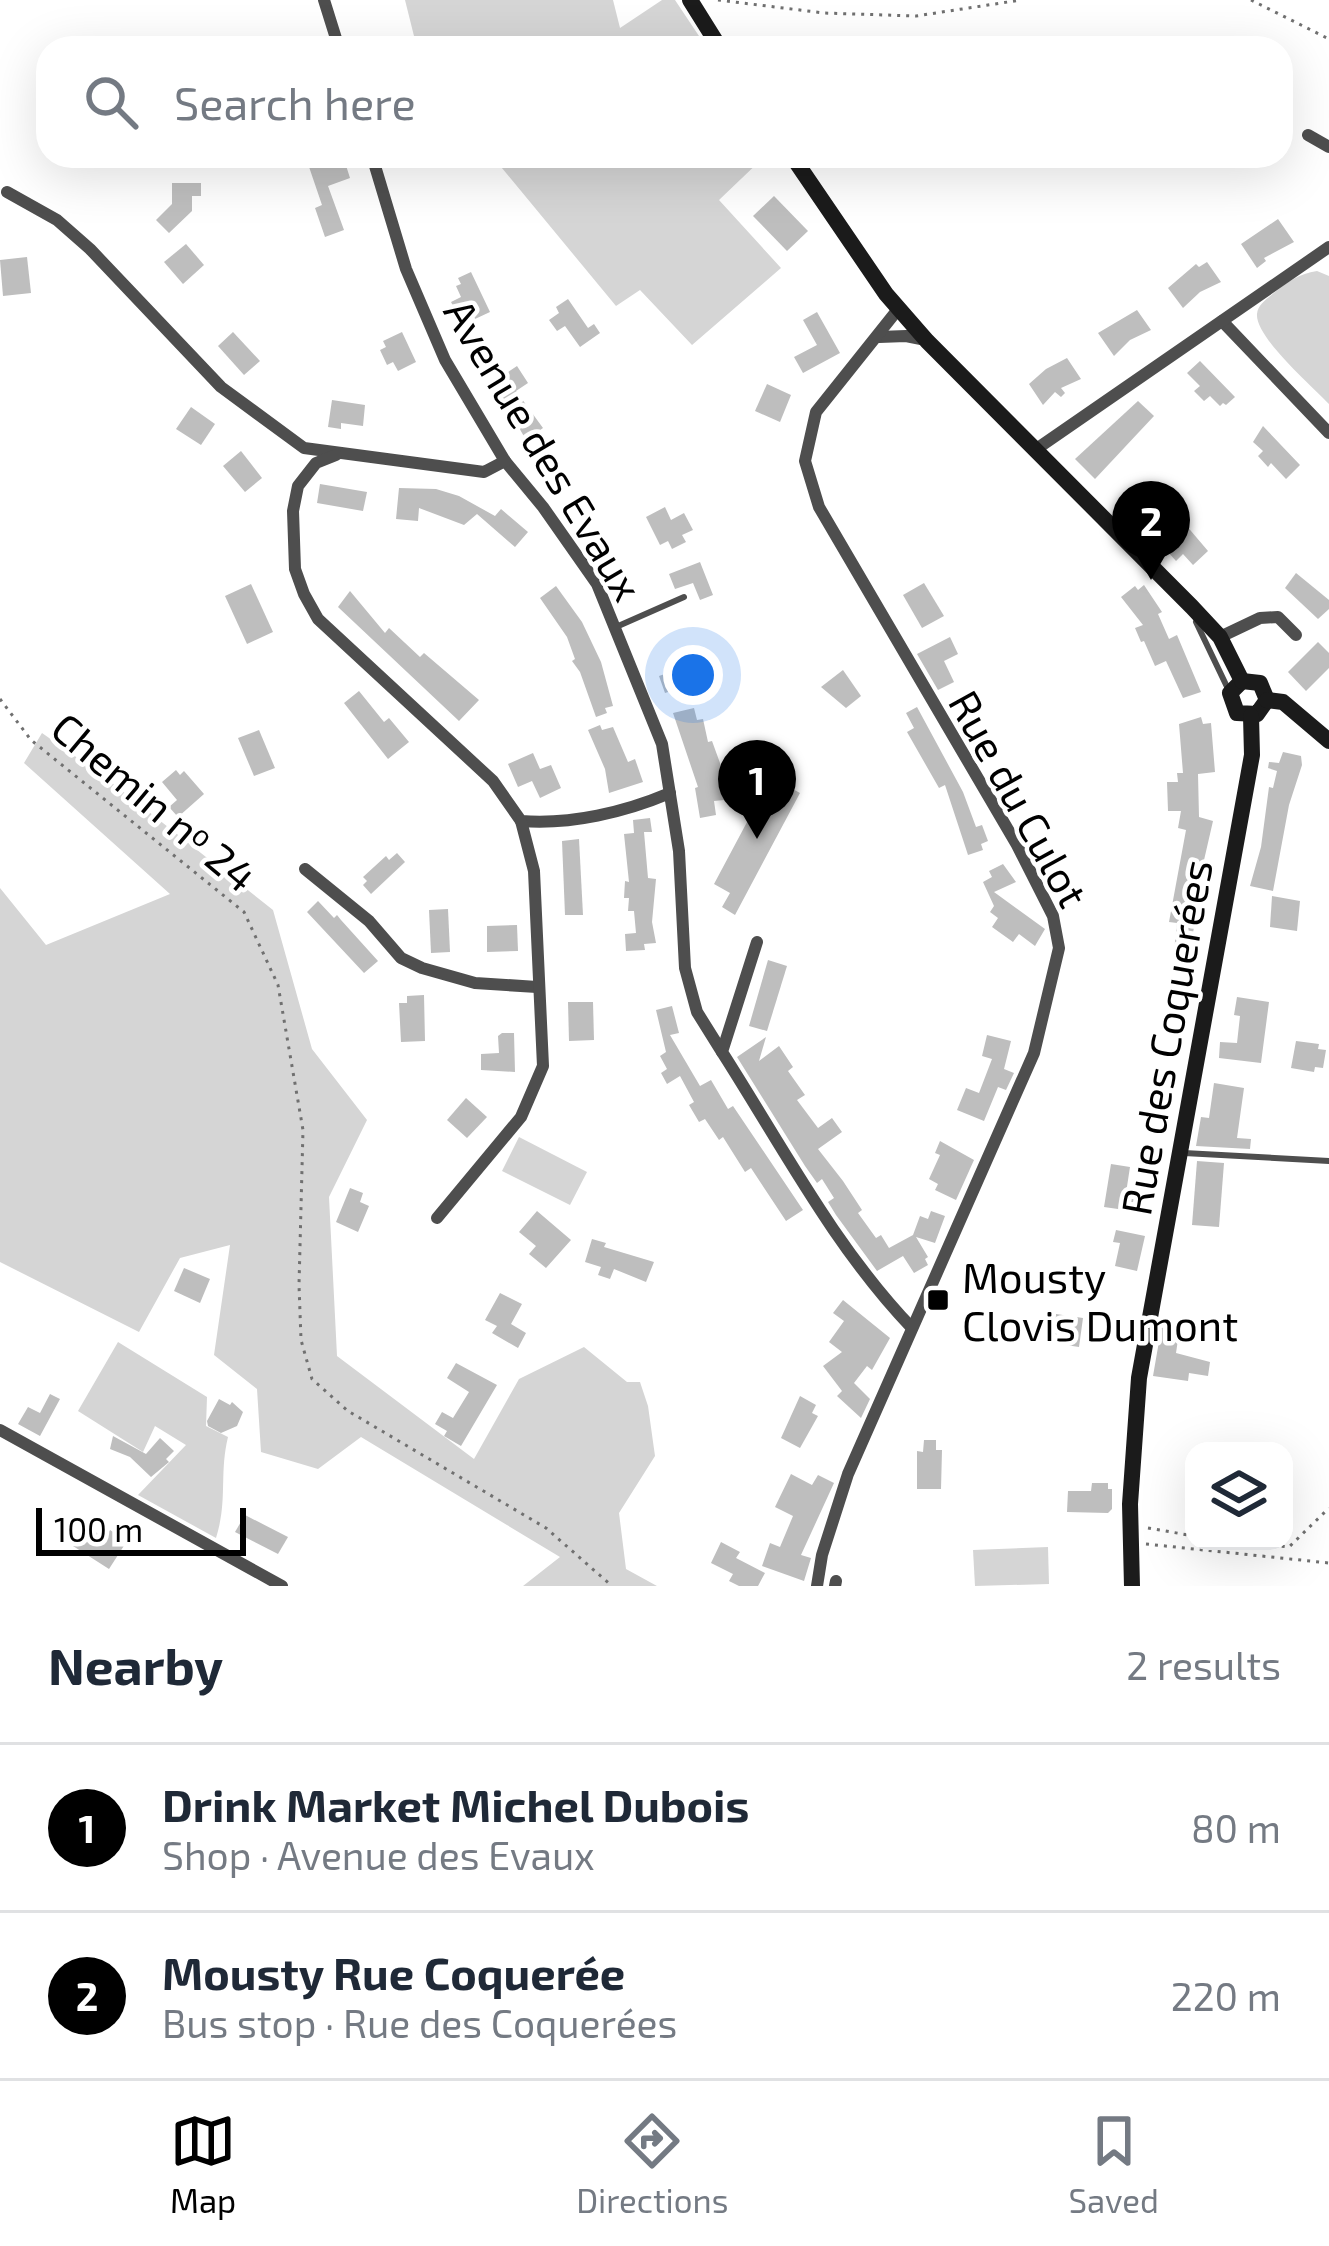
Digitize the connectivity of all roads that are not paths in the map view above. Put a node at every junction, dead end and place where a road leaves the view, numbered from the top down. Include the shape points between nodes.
1 (324, 0) edge
2 (690, 0) edge
3 (335, 36) edge
4 (712, 36) edge
5 (1308, 135) dead end
6 (1329, 147) edge
7 (376, 168) edge
8 (800, 168) edge
9 (7, 192) dead end
10 (1327, 252) edge
11 (898, 308) junction
12 (1222, 321) junction
13 (879, 337) junction
14 (927, 340) junction
15 (1329, 433) edge
16 (1035, 450) junction
17 (337, 455) junction
18 (505, 461) junction
19 (684, 596) dead end
20 (1192, 607) junction
21 (615, 628) junction
22 (1296, 635) dead end
23 (1220, 637) junction
24 (1236, 687) junction
25 (1267, 700) junction
26 (1251, 716) junction
27 (1329, 741) edge
28 (670, 793) junction
29 (521, 821) junction
30 (305, 869) dead end
31 (757, 942) dead end
32 (537, 987) junction
33 (722, 1052) junction
34 (1180, 1152) junction
35 (1329, 1161) edge
36 (437, 1218) dead end
37 (912, 1328) junction
38 (0, 1430) edge
39 (282, 1586) edge
40 (817, 1586) edge
41 (1132, 1586) edge

1 - 3 street
2 - 4 street
5 - 6 street
7 - 18 street, Avenue des Evaux via 425,320
8 - 11 street
9 - 17 street via 90,249 221,388 304,448
10 - 12 street
11 - 13 street
11 - 13 street
11 - 14 street
12 - 15 street
12 - 16 street
13 - 14 street
13 - 37 street, Rue du Culot via 816,412 806,442 810,483 1017,845 1053,916 1059,948 1028,1070
14 - 16 street
16 - 20 street
17 - 18 street via 484,472
17 - 29 street via 316,463 298,485 295,569 304,594 319,619 494,781
18 - 21 street, Avenue des Evaux via 577,553
19 - 21 lane
20 - 23 street
20 - 24 lane
21 - 28 street, Avenue des Evaux via 662,744
22 - 23 street via 1278,617
23 - 24 street
24 - 25 street via 1260,683
24 - 26 street via 1230,700 1237,713
25 - 26 street
25 - 27 street via 1282,702
26 - 34 street, Rue des Coquerées via 1252,755
28 - 29 street via 608,813
28 - 33 street, Avenue des Evaux via 685,968 697,1012
29 - 32 street via 534,871
30 - 32 street via 401,958 475,983
31 - 33 street
32 - 36 street via 544,1066 536,1088
33 - 37 street, Avenue des Evaux via 804,1183
34 - 35 lane
34 - 41 street, Rue des Coquerées via 1133,1426
37 - 40 street, Rue du Culot via 848,1474
38 - 39 street

